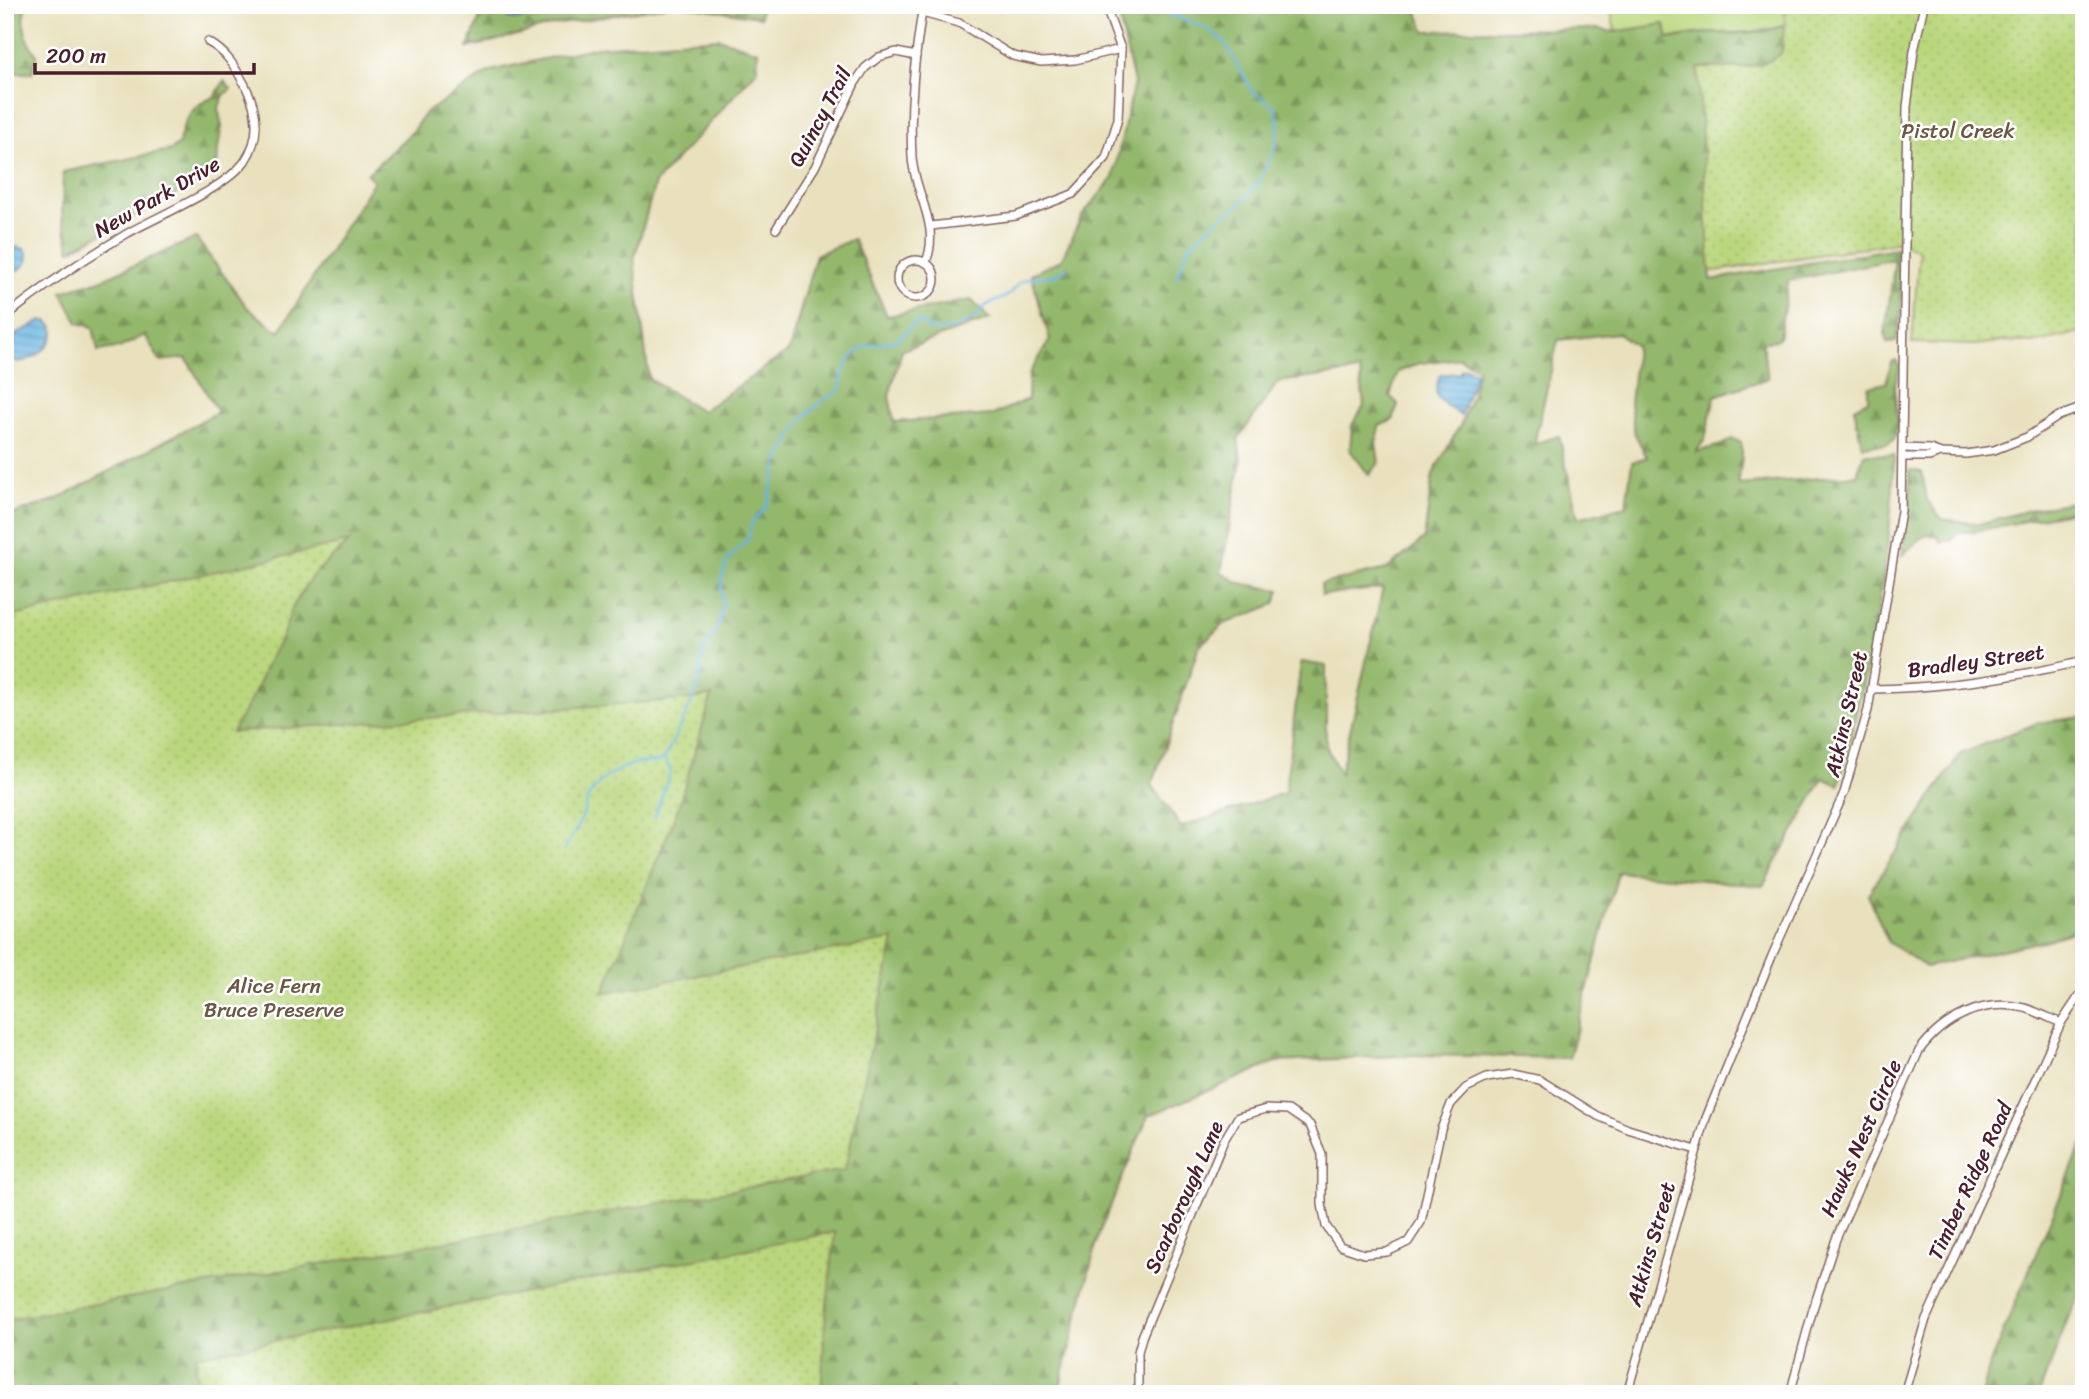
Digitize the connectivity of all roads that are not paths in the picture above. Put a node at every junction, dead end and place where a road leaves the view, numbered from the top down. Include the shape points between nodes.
1 (1105, 5) edge
2 (1924, 5) edge
3 (923, 9) edge
4 (208, 42) dead end
5 (1121, 49) junction
6 (916, 56) junction
7 (931, 226) junction
8 (776, 229) dead end
9 (926, 262) junction
10 (5, 317) edge
11 (2084, 407) edge
12 (1903, 449) junction
13 (1941, 453) junction
14 (1902, 457) junction
15 (2084, 661) edge
16 (1872, 690) junction
17 (2084, 989) edge
18 (2061, 1023) junction
19 (1696, 1150) junction
20 (1138, 1394) edge
21 (1627, 1394) edge
22 (1790, 1394) edge
23 (1904, 1394) edge

1 - 5 street
2 - 12 street, Atkins Street via 1906,107
3 - 5 street via 959,23 1013,57 1041,62 1075,60
3 - 6 street
4 - 10 street, New Park Drive via 233,64 253,104 255,139 243,163 223,182 75,265
5 - 7 street via 1118,118 1106,158 1073,194 1016,216
6 - 7 street via 910,100 912,161
6 - 8 street, Quincy Trail via 896,52 865,68 815,167
7 - 9 street
9 - 9 street via 907,261 898,270 897,283 903,293 915,298 931,290 934,272
11 - 13 street via 1994,450
12 - 13 street
12 - 14 street, Atkins Street
13 - 14 street
14 - 16 street, Atkins Street via 1901,511
15 - 16 street, Bradley Street via 1977,683
16 - 19 street, Atkins Street via 1844,793 1726,1065
17 - 18 street, Timber Ridge Road
18 - 22 street, Hawks Nest Circle via 2022,1008 1976,1009 1936,1030 1919,1051 1836,1239
18 - 23 street, Timber Ridge Road via 1926,1319
19 - 20 street, Scarborough Lane via 1598,1116 1540,1080 1513,1074 1487,1078 1466,1088 1451,1104 1441,1129 1421,1222 1408,1242 1387,1252 1364,1254 1340,1247 1326,1226 1322,1154 1310,1125 1288,1110 1266,1109 1238,1117 1224,1140 1140,1344
19 - 21 street, Atkins Street

